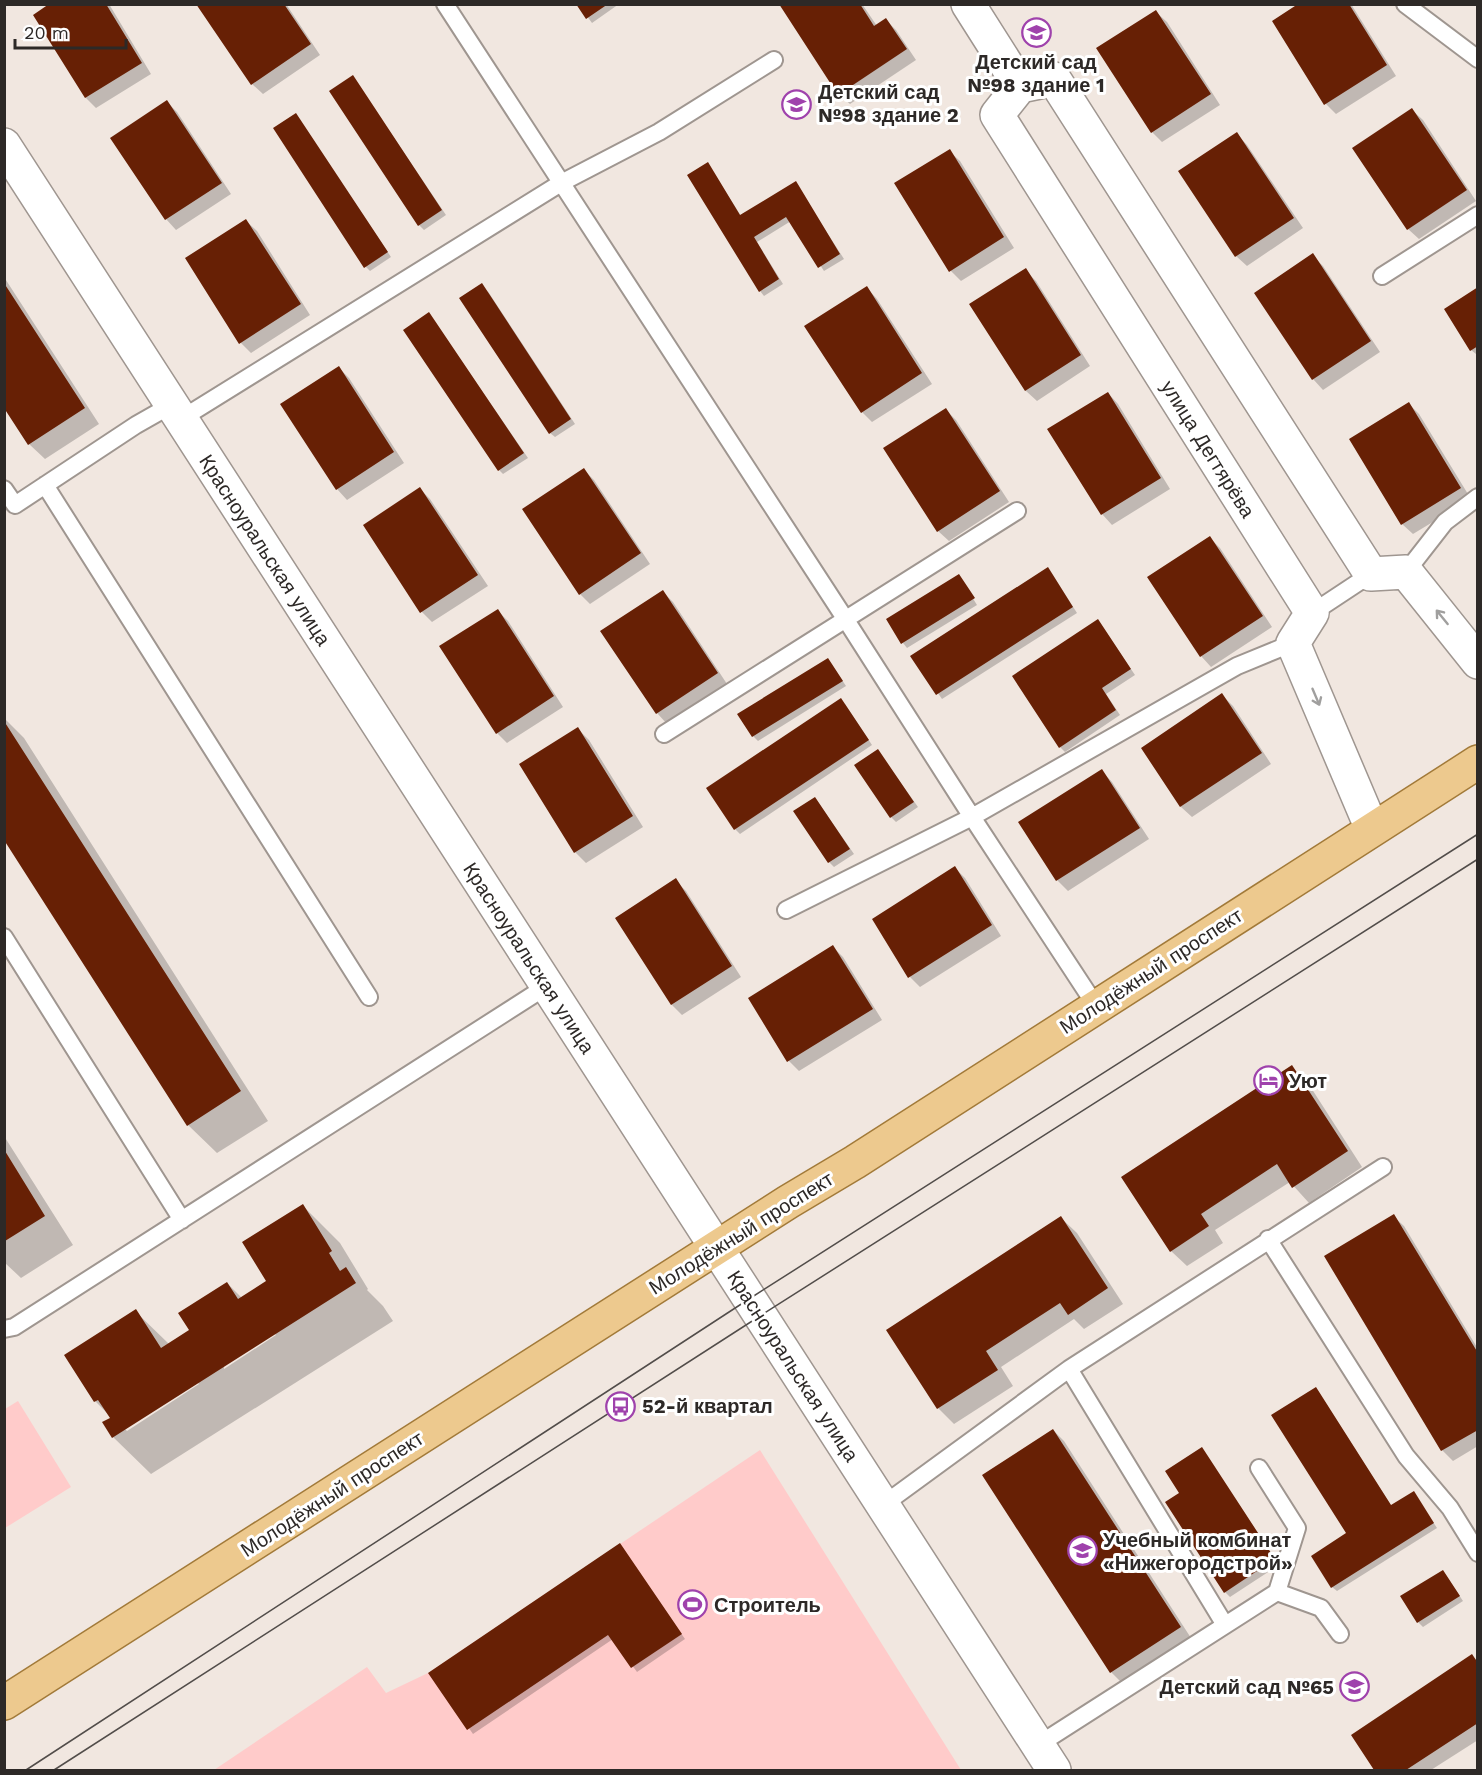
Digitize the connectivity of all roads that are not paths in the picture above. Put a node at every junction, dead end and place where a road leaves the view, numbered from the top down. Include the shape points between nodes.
1 (445, 4) edge
2 (968, 4) edge
3 (1405, 4) edge
4 (1478, 59) edge
5 (774, 60) dead end
6 (1020, 86) junction
7 (4, 145) edge
8 (561, 183) junction
9 (1478, 215) edge
10 (1382, 276) dead end
11 (177, 411) junction
12 (45, 485) junction
13 (4, 489) edge
14 (1478, 497) edge
15 (1017, 511) dead end
16 (1406, 572) junction
17 (1371, 574) junction
18 (1312, 613) junction
19 (846, 620) junction
20 (1293, 643) junction
21 (1478, 662) edge
22 (664, 734) dead end
23 (1478, 762) edge
24 (972, 817) junction
25 (1372, 829) junction
26 (786, 910) dead end
27 (4, 937) edge
28 (547, 986) junction
29 (369, 997) dead end
30 (1096, 1006) junction
31 (1383, 1167) dead end
32 (182, 1220) junction
33 (1268, 1239) junction
34 (716, 1248) junction
35 (4, 1329) edge
36 (1069, 1369) junction
37 (1259, 1468) dead end
38 (883, 1505) junction
39 (1478, 1553) edge
40 (1277, 1592) junction
41 (1225, 1624) junction
42 (1340, 1634) dead end
43 (4, 1703) edge
44 (1046, 1758) edge

1 - 8 lane
2 - 6 street
3 - 4 lane
5 - 8 lane via 659,132
6 - 17 street via 1054,79
6 - 18 street, улица Дегтярёва via 997,115
7 - 11 street, Красноуральская улица
8 - 11 lane
8 - 19 lane
9 - 10 lane
11 - 12 lane via 136,425
11 - 28 street, Красноуральская улица
12 - 13 lane via 15,504
12 - 29 lane
14 - 16 lane via 1445,522
15 - 19 lane
16 - 17 street
21 -> 16 street
17 - 18 lane
18 - 20 street
19 - 22 lane
19 - 24 lane
20 - 24 lane via 1237,666
20 -> 25 street
23 - 25 main road, Молодёжный проспект
24 - 26 lane
24 - 30 lane
25 - 30 main road, Молодёжный проспект
27 - 32 lane
28 - 32 lane
28 - 34 street, Красноуральская улица
30 - 34 main road, Молодёжный проспект
31 - 33 lane
32 - 35 lane via 15,1327
33 - 36 lane
33 - 39 lane via 1406,1456 1450,1508
34 - 38 street, Красноуральская улица
34 - 43 main road, Молодёжный проспект
36 - 38 lane
36 - 41 lane
37 - 40 lane via 1297,1528
38 - 44 street, Красноуральская улица
40 - 41 lane
40 - 42 lane via 1321,1608
41 - 44 lane

